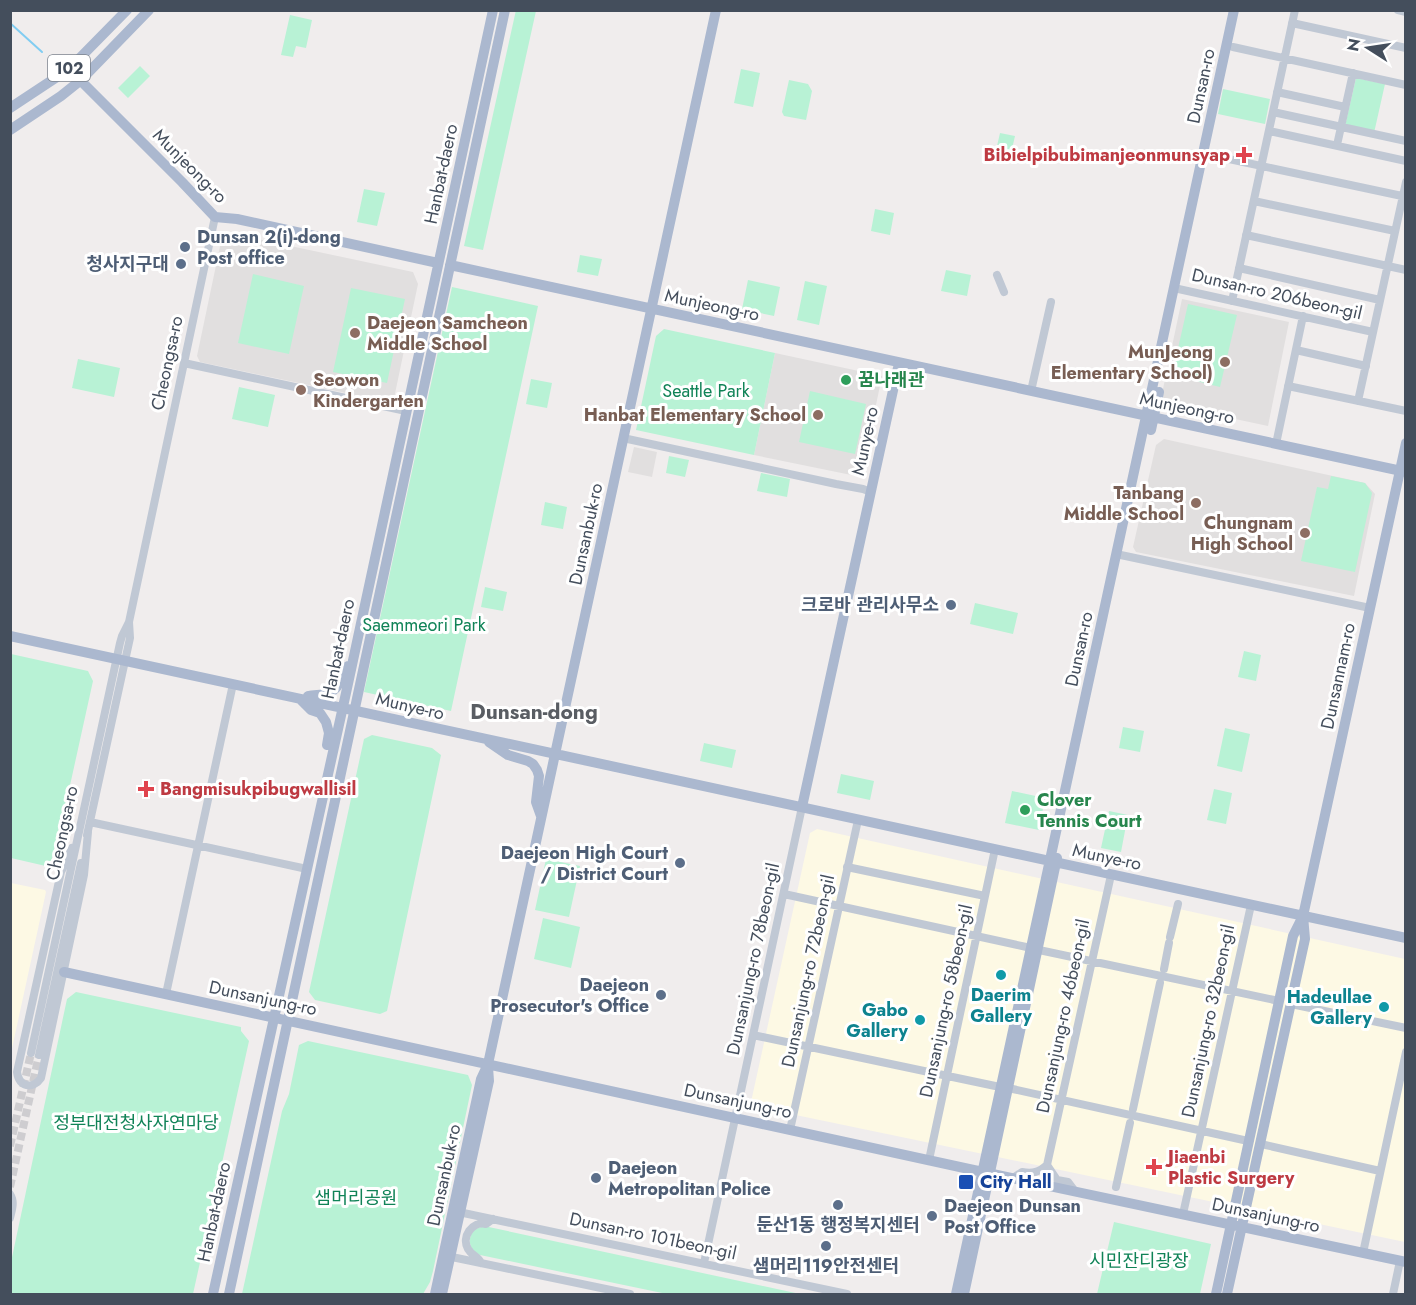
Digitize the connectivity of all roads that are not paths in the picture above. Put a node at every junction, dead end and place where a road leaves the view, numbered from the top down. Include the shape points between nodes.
1 (127, 10) edge
2 (149, 10) edge
3 (493, 10) edge
4 (505, 10) edge
5 (716, 10) edge
6 (1234, 10) edge
7 (1241, 10) edge
8 (1295, 10) edge
9 (1398, 10) edge
10 (1406, 12) edge
11 (1292, 23) junction
12 (1233, 47) junction
13 (1406, 48) edge
14 (1285, 58) junction
15 (69, 69) junction
16 (1353, 73) junction
17 (81, 80) junction
18 (1406, 85) edge
19 (1277, 92) junction
20 (1346, 106) junction
21 (10, 108) edge
22 (1273, 112) junction
23 (1341, 127) junction
24 (10, 130) edge
25 (1269, 131) junction
26 (1406, 141) edge
27 (1337, 146) junction
28 (1210, 155) junction
29 (1406, 160) edge
30 (1261, 166) junction
31 (1406, 182) edge
32 (1402, 196) junction
33 (1254, 201) junction
34 (215, 217) junction
35 (1395, 231) junction
36 (1246, 235) junction
37 (438, 263) junction
38 (450, 265) junction
39 (1387, 266) junction
40 (1239, 268) junction
41 (1406, 270) edge
42 (997, 275) dead end
43 (1178, 288) junction
44 (1004, 292) dead end
45 (1232, 300) junction
46 (1380, 300) junction
47 (1051, 302) dead end
48 (651, 309) junction
49 (1303, 316) junction
50 (1373, 332) junction
51 (1296, 350) junction
52 (184, 363) junction
53 (899, 363) junction
54 (1366, 366) junction
55 (1288, 386) junction
56 (1031, 391) junction
57 (1358, 401) junction
58 (406, 411) junction
59 (1406, 411) edge
60 (1150, 417) junction
61 (623, 438) junction
62 (1406, 443) edge
63 (1276, 444) junction
64 (1402, 471) edge
65 (871, 492) junction
66 (1120, 555) junction
67 (1370, 608) junction
68 (10, 636) edge
69 (121, 660) junction
70 (352, 662) junction
71 (233, 684) junction
72 (299, 699) junction
73 (342, 708) junction
74 (355, 711) junction
75 (487, 740) junction
76 (555, 754) junction
77 (332, 755) junction
78 (802, 807) junction
79 (542, 817) junction
80 (858, 820) junction
81 (90, 822) junction
82 (83, 831) junction
83 (198, 845) junction
84 (995, 849) junction
85 (1053, 862) junction
86 (847, 867) junction
87 (307, 869) junction
88 (1111, 874) junction
89 (784, 894) junction
90 (985, 896) junction
91 (1178, 904) dead end
92 (1251, 905) junction
93 (839, 906) junction
94 (1303, 916) junction
95 (977, 936) junction
96 (1406, 938) edge
97 (1035, 949) junction
98 (1092, 961) junction
99 (1164, 969) dead end
100 (64, 972) junction
101 (1160, 983) dead end
102 (1232, 991) junction
103 (166, 994) junction
104 (1279, 1001) junction
105 (1291, 1004) junction
106 (274, 1017) junction
107 (288, 1020) junction
108 (1406, 1028) edge
109 (753, 1035) junction
110 (808, 1047) junction
111 (1406, 1052) edge
112 (35, 1054) tunnel mouth
113 (488, 1064) junction
114 (947, 1076) junction
115 (1004, 1088) junction
116 (1062, 1100) junction
117 (1133, 1109) dead end
118 (735, 1118) junction
119 (1130, 1123) dead end
120 (790, 1130) junction
121 (1201, 1131) junction
122 (1248, 1141) junction
123 (1261, 1144) junction
124 (929, 1160) junction
125 (1047, 1166) junction
126 (1380, 1171) junction
127 (986, 1173) junction
128 (1013, 1178) junction
129 (1116, 1187) dead end
130 (1074, 1190) junction
131 (10, 1194) edge
132 (457, 1211) junction
133 (1183, 1214) junction
134 (10, 1218) edge
135 (493, 1219) junction
136 (1230, 1224) junction
137 (1242, 1227) junction
138 (1363, 1253) junction
139 (447, 1256) junction
140 (1403, 1262) edge
141 (481, 1263) junction
142 (704, 1263) junction
143 (213, 1294) edge
144 (229, 1294) edge
145 (435, 1294) edge
146 (442, 1294) edge
147 (630, 1294) edge
148 (847, 1294) edge
149 (956, 1294) edge
150 (964, 1294) edge
151 (1216, 1294) edge
152 (1227, 1294) edge
153 (1393, 1294) edge

1 - 15 main road, 102
2 - 17 main road, 102
3 - 37 main road, Hanbat-daero
4 - 38 main road, Hanbat-daero
5 - 48 main road, Dunsanbuk-ro
6 - 43 main road, Dunsan-ro
7 - 12 main road, Dunsan-ro
8 - 11 street
9 - 10 street
11 - 13 street
11 - 14 street
12 - 14 street
12 - 28 main road, Dunsan-ro
14 - 16 street
14 - 19 street
15 - 17 main road, Munjeong-ro
15 - 21 main road, 102
16 - 18 street
16 - 20 street
17 - 24 main road, 102
17 - 34 main road, Munjeong-ro
19 - 20 street
19 - 22 street
20 - 23 street
22 - 23 street
22 - 25 street
23 - 26 street
23 - 27 street
25 - 27 street
25 - 30 street
27 - 29 street
28 - 30 street
28 - 43 main road, Dunsan-ro
30 - 32 street
30 - 33 street
31 - 32 street
32 - 35 street
33 - 35 street
33 - 36 street
34 - 37 main road, Munjeong-ro
34 - 52 street, Cheongsa-ro
35 - 39 street
36 - 39 street
36 - 40 street
37 - 38 street, Munjeong-ro
37 - 58 main road, Hanbat-daero
38 - 48 main road, Munjeong-ro
38 - 74 main road, Hanbat-daero
39 - 41 street
39 - 46 street
40 - 45 street
40 - 46 street
42 - 44 street
43 - 45 street, Dunsan-ro 206beon-gil
43 - 60 main road, Dunsan-ro
45 - 49 street, Dunsan-ro 206beon-gil
46 - 50 street
47 - 56 street
48 - 53 main road, Munjeong-ro
48 - 61 main road, Dunsanbuk-ro
49 - 50 street, Dunsan-ro 206beon-gil
49 - 51 street
50 - 54 street
51 - 54 street
51 - 55 street
52 - 58 street
52 - 69 street, Cheongsa-ro via 129,621 130,638
53 - 56 main road, Munjeong-ro
53 - 65 main road, Munye-ro
54 - 57 street
55 - 57 street
55 - 63 street
56 - 60 main road, Munjeong-ro
57 - 59 street
58 - 70 main road, Hanbat-daero
60 - 63 main road, Munjeong-ro
60 - 66 main road, Dunsan-ro
61 - 65 street
61 - 76 main road, Dunsanbuk-ro
62 - 64 main road, Dunsannam-ro
63 - 64 main road, Munjeong-ro
64 - 67 main road, Dunsannam-ro
65 - 78 main road, Munye-ro
66 - 67 street
66 - 85 main road, Dunsan-ro
67 - 94 main road, Dunsannam-ro
68 - 69 main road, Munye-ro
69 - 71 main road, Munye-ro
69 - 81 street, Cheongsa-ro
69 - 82 street, Cheongsa-ro
70 - 72 main road via 343,669 333,691
70 - 73 main road, Hanbat-daero
71 - 72 main road, Munye-ro
71 - 83 street
72 - 73 main road, Munye-ro
72 - 77 main road via 326,722 326,747
73 - 74 main road, Munye-ro
73 - 77 main road, Hanbat-daero
74 - 75 main road, Munye-ro
74 - 107 main road, Hanbat-daero
75 - 76 main road, Munye-ro
75 - 79 main road via 508,755 528,760 537,770 536,802
76 - 78 main road, Munye-ro
76 - 79 main road, Dunsanbuk-ro
77 - 87 main road, Hanbat-daero
78 - 80 main road, Munye-ro
78 - 89 street, Dunsanjung-ro 78beon-gil
79 - 113 main road, Dunsanbuk-ro
80 - 84 main road, Munye-ro
80 - 86 street, Dunsanjung-ro 72beon-gil
81 - 82 street, Cheongsa-ro
81 - 83 street
82 - 100 street via 84,874
82 - 100 street via 61,872 17,1076 24,1085 36,1084 41,1078
82 - 112 street, Cheongsa-ro
83 - 87 street
83 - 103 street
84 - 85 main road, Munye-ro
84 - 90 street, Dunsanjung-ro 58beon-gil
85 - 88 main road, Munye-ro
85 - 97 main road, Dunsan-ro
86 - 90 street
86 - 93 street, Dunsanjung-ro 72beon-gil
87 - 106 main road, Hanbat-daero
88 - 92 main road, Munye-ro
88 - 98 street, Dunsanjung-ro 46beon-gil
89 - 93 street
89 - 109 street, Dunsanjung-ro 78beon-gil
90 - 95 street, Dunsanjung-ro 58beon-gil
91 - 99 street
92 - 94 main road, Munye-ro
92 - 102 street, Dunsanjung-ro 32beon-gil
93 - 95 street
93 - 110 street, Dunsanjung-ro 72beon-gil
94 - 96 main road, Munye-ro
94 - 104 main road, Dunsannam-ro via 1293,936
94 - 105 main road, Dunsannam-ro via 1305,939
95 - 97 street
95 - 114 street, Dunsanjung-ro 58beon-gil
97 - 98 street
97 - 115 main road, Dunsan-ro
98 - 102 street
98 - 116 street, Dunsanjung-ro 46beon-gil
100 - 103 main road, Dunsanjung-ro
101 - 117 street
102 - 104 street
102 - 121 street, Dunsanjung-ro 32beon-gil
103 - 106 main road, Dunsanjung-ro
104 - 122 main road, Dunsannam-ro
105 - 108 street
105 - 123 main road, Dunsannam-ro
106 - 107 main road, Dunsanjung-ro
106 - 143 main road, Hanbat-daero
107 - 113 main road, Dunsanjung-ro
107 - 144 main road, Hanbat-daero
109 - 110 street
109 - 118 street, Dunsanjung-ro 78beon-gil
110 - 114 street
110 - 120 street, Dunsanjung-ro 72beon-gil
111 - 126 street
113 - 118 main road, Dunsanjung-ro
113 - 132 main road, Dunsanbuk-ro via 481,1079
114 - 115 street
114 - 124 street, Dunsanjung-ro 58beon-gil
115 - 116 street
115 - 127 main road, Dunsan-ro
116 - 121 street
116 - 125 street, Dunsanjung-ro 46beon-gil
118 - 120 main road, Dunsanjung-ro
118 - 142 street, Dunsanjung-ro 78beon-gil
119 - 129 street
120 - 124 main road, Dunsanjung-ro
121 - 122 street
121 - 133 street, Dunsanjung-ro 32beon-gil
122 - 136 main road, Dunsannam-ro
123 - 126 street
123 - 137 main road, Dunsannam-ro
124 - 127 main road, Dunsanjung-ro
125 - 128 street
125 - 130 street via 1057,1180 1068,1182
126 - 138 street
127 - 128 main road, Dunsanjung-ro
127 - 149 main road, Dunsan-ro
127 - 150 main road, Dunsan-ro
128 - 130 main road, Dunsanjung-ro
130 - 133 main road, Dunsanjung-ro
131 - 134 street
132 - 135 street, Dunsan-ro 101beon-gil
132 - 139 main road, Dunsanbuk-ro
133 - 136 main road, Dunsanjung-ro
135 - 141 street via 473,1226 467,1236 468,1249
135 - 142 street, Dunsan-ro 101beon-gil
136 - 137 main road, Dunsanjung-ro
136 - 151 main road, Dunsannam-ro
137 - 138 main road, Dunsanjung-ro
137 - 152 main road, Dunsannam-ro
138 - 140 main road, Dunsanjung-ro
139 - 141 street
139 - 145 main road, Dunsanbuk-ro
139 - 146 main road, Dunsanbuk-ro
140 - 153 street
141 - 147 street
142 - 148 street, Dunsan-ro 101beon-gil

